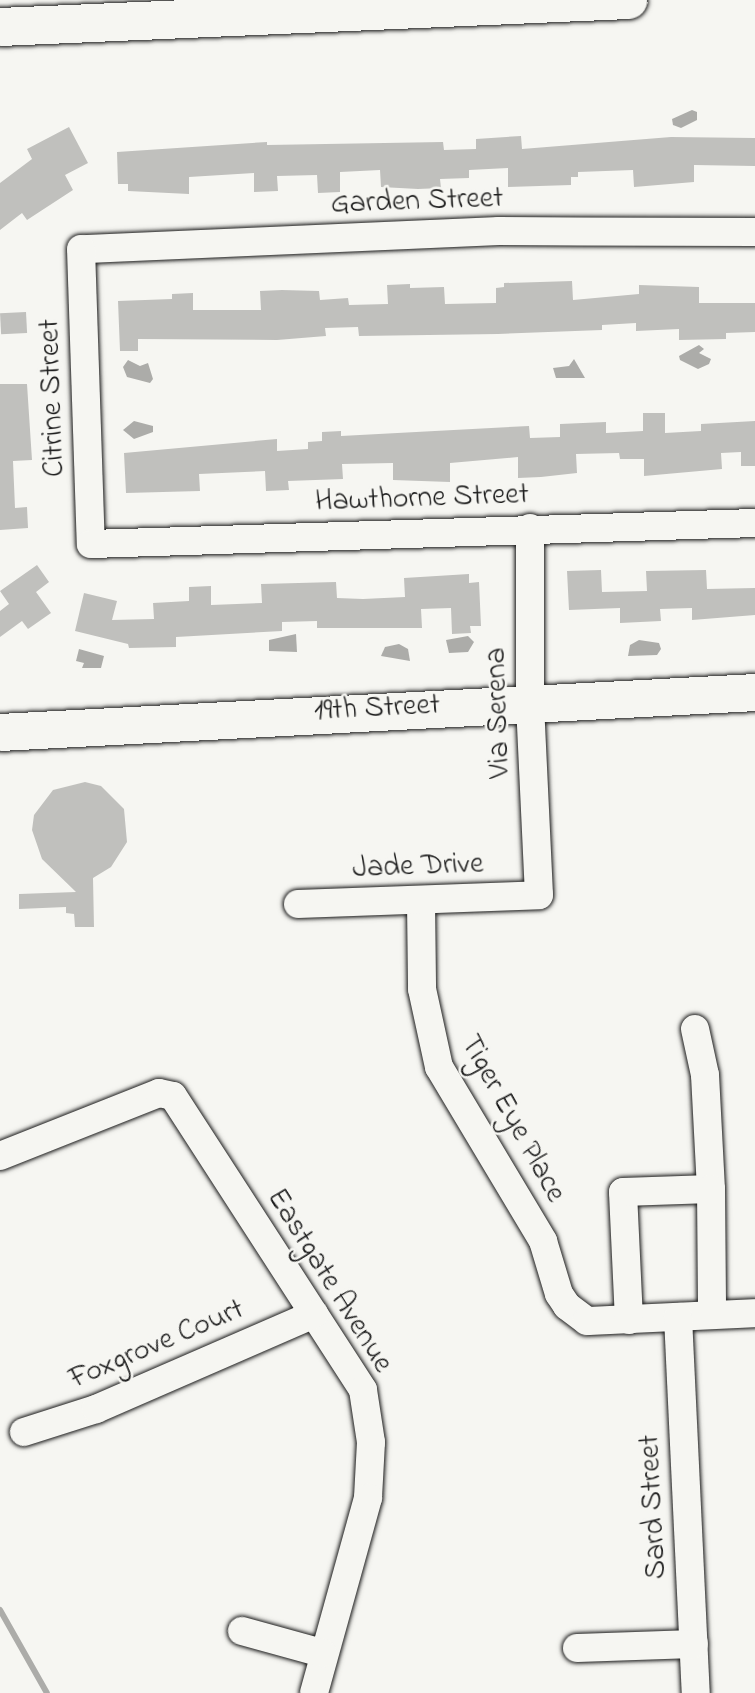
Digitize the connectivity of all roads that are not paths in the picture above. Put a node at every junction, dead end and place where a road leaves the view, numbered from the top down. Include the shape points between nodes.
1 (628, 0) edge
2 (0, 27) edge
3 (755, 232) edge
4 (81, 249) joint
5 (755, 523) edge
6 (530, 528) junction
7 (91, 544) joint
8 (755, 692) edge
9 (530, 701) junction
10 (0, 732) edge
11 (539, 895) joint
12 (421, 902) junction
13 (298, 904) dead end
14 (695, 1029) dead end
15 (0, 1156) edge
16 (711, 1189) junction
17 (755, 1313) edge
18 (314, 1314) junction
19 (712, 1315) junction
20 (678, 1317) junction
21 (629, 1320) junction
22 (23, 1432) dead end
23 (242, 1631) dead end
24 (694, 1644) junction
25 (578, 1648) dead end
26 (322, 1653) junction
27 (314, 1693) edge
28 (696, 1693) edge

1 - 2 highway
3 - 4 street, Garden Street via 499,231
4 - 7 street, Citrine Street
5 - 6 street, Hawthorne Street
6 - 7 street, Hawthorne Street
6 - 9 street, Via Serena
8 - 9 main road, 19th Street
9 - 10 main road, 19th Street
9 - 11 street, Via Serena
11 - 12 street, Jade Drive
12 - 13 street, Jade Drive
12 - 21 street, Tiger Eye Place via 422,989 439,1066 543,1241 559,1294 577,1317
14 - 16 street via 705,1075
15 - 18 street, Eastgate Avenue via 159,1093 173,1096
16 - 19 street
16 - 21 street via 623,1192
17 - 19 street
18 - 22 street, Foxgrove Court via 96,1409
18 - 26 street, Eastgate Avenue via 363,1390 371,1442 368,1498
19 - 20 street
20 - 21 street
20 - 24 street, Sard Street
23 - 26 street
24 - 25 street
24 - 28 street, Sard Street
26 - 27 street, Eastgate Avenue

